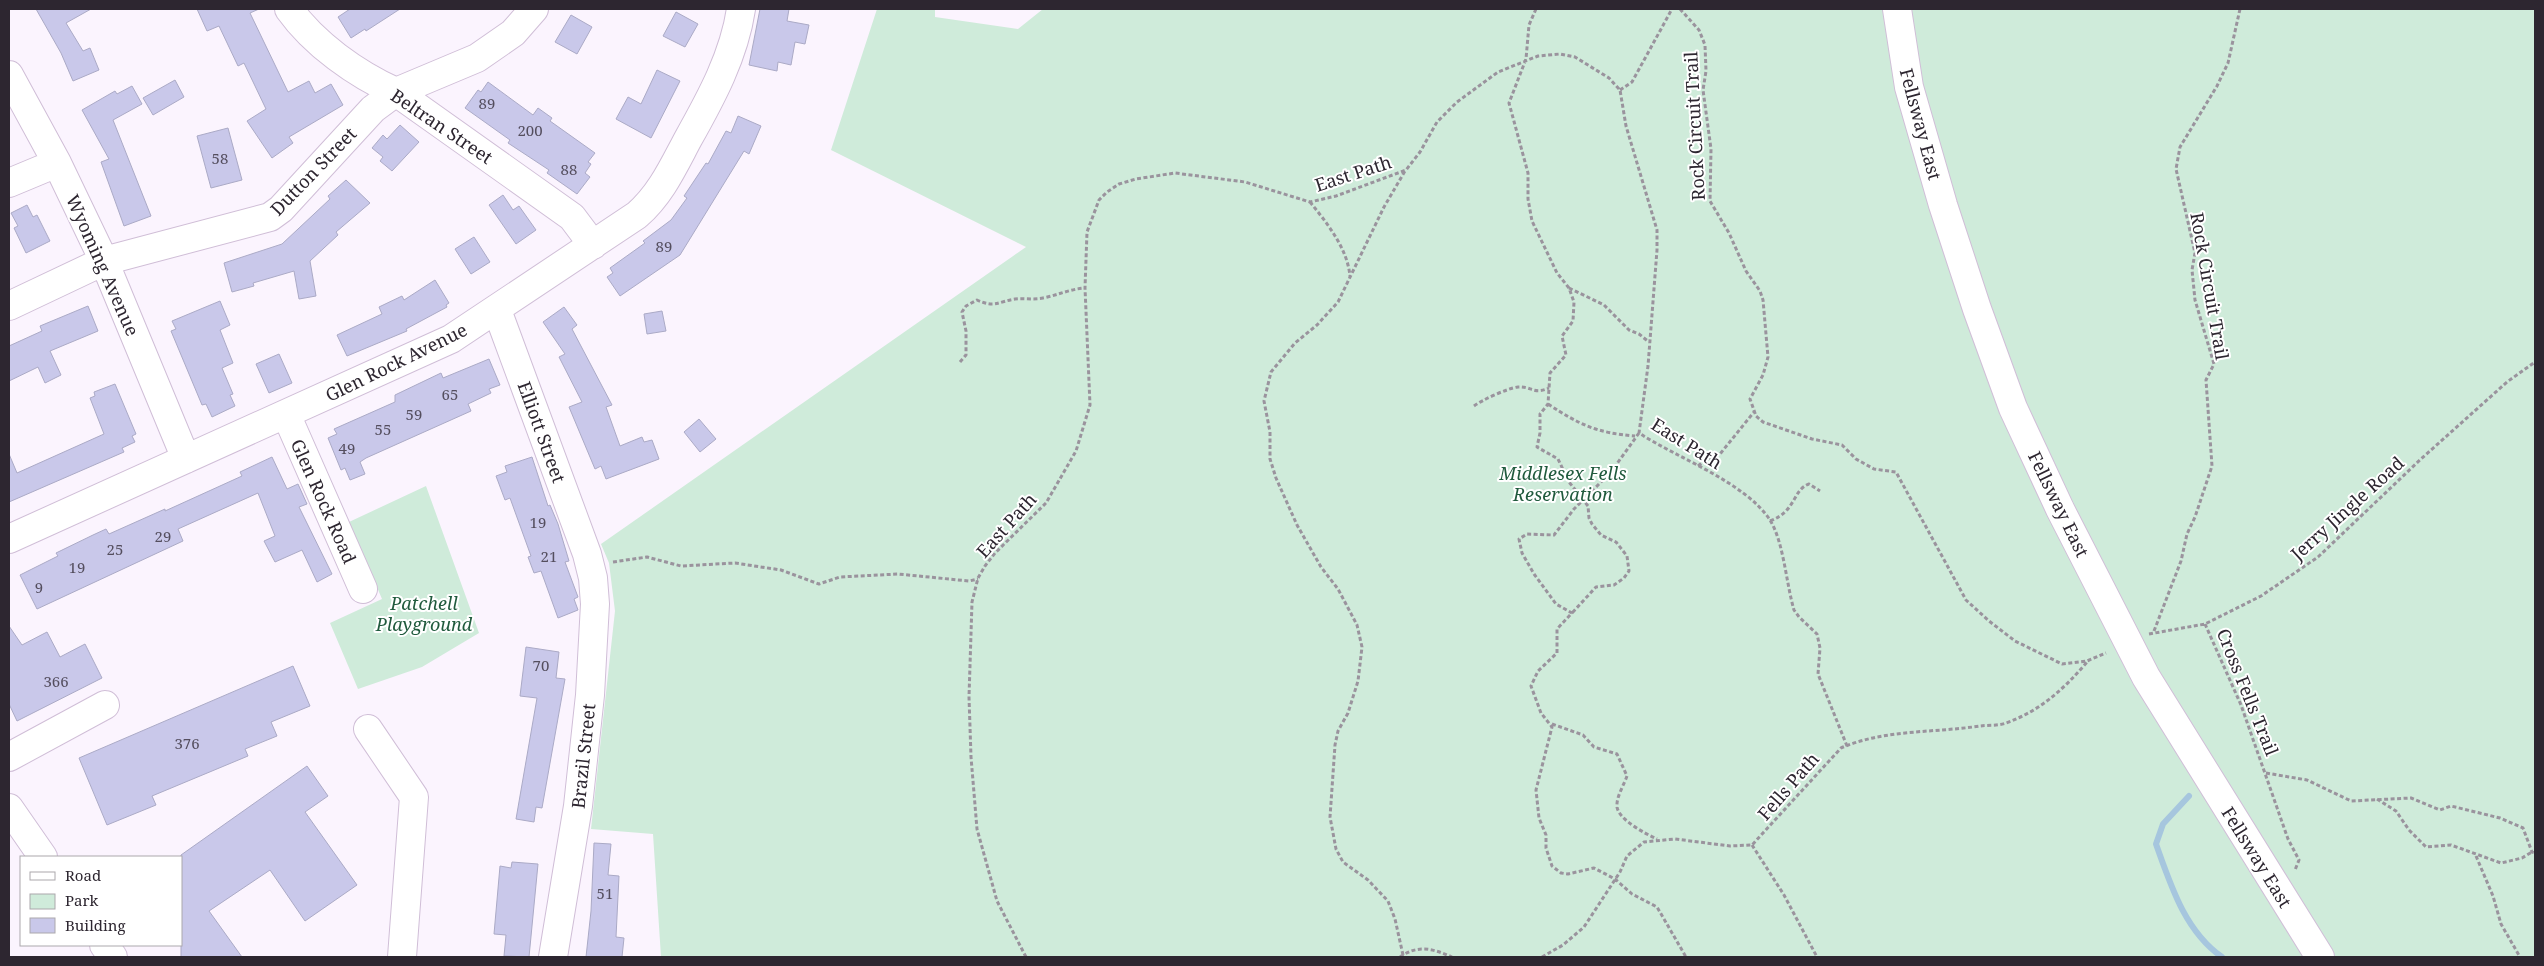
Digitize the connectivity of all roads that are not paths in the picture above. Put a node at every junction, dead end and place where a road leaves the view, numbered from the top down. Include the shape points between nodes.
1 (289, 9) edge
2 (534, 9) edge
3 (741, 9) edge
4 (1897, 9) edge
5 (9, 75) edge
6 (396, 92) junction
7 (57, 163) junction
8 (9, 182) edge
9 (593, 245) junction
10 (104, 261) junction
11 (9, 306) edge
12 (497, 310) junction
13 (286, 414) junction
14 (186, 459) junction
15 (9, 539) edge
16 (589, 560) joint
17 (363, 589) dead end
18 (105, 706) dead end
19 (368, 728) dead end
20 (9, 757) edge
21 (9, 808) edge
22 (42, 856) edge
23 (105, 946) edge
24 (113, 957) edge
25 (402, 957) edge
26 (553, 957) edge
27 (2320, 957) edge

1 - 6 street, Beltran Street via 318,40 371,80
2 - 6 street, Dutton Street via 513,33 477,58
3 - 9 street, Glen Rock Avenue via 723,73 665,183 640,211
4 - 27 street, Fellsway East via 1909,87 1932,168 2013,408 2141,668
5 - 7 street, Wyoming Avenue
6 - 9 street, Beltran Street via 572,217
6 - 10 street, Dutton Street via 373,109 270,217
7 - 8 street
7 - 10 street, Wyoming Avenue
9 - 12 street, Glen Rock Avenue
10 - 11 street, Dutton Street
10 - 14 street, Wyoming Avenue
12 - 13 street, Glen Rock Avenue via 434,348
12 - 16 street, Elliott Street
13 - 14 street, Glen Rock Avenue
13 - 17 street, Glen Rock Road
14 - 15 street, Glen Rock Avenue
16 - 26 street, Brazil Street via 595,618 589,704 578,806
18 - 20 street
19 - 25 street via 414,797
21 - 22 street
23 - 24 street

